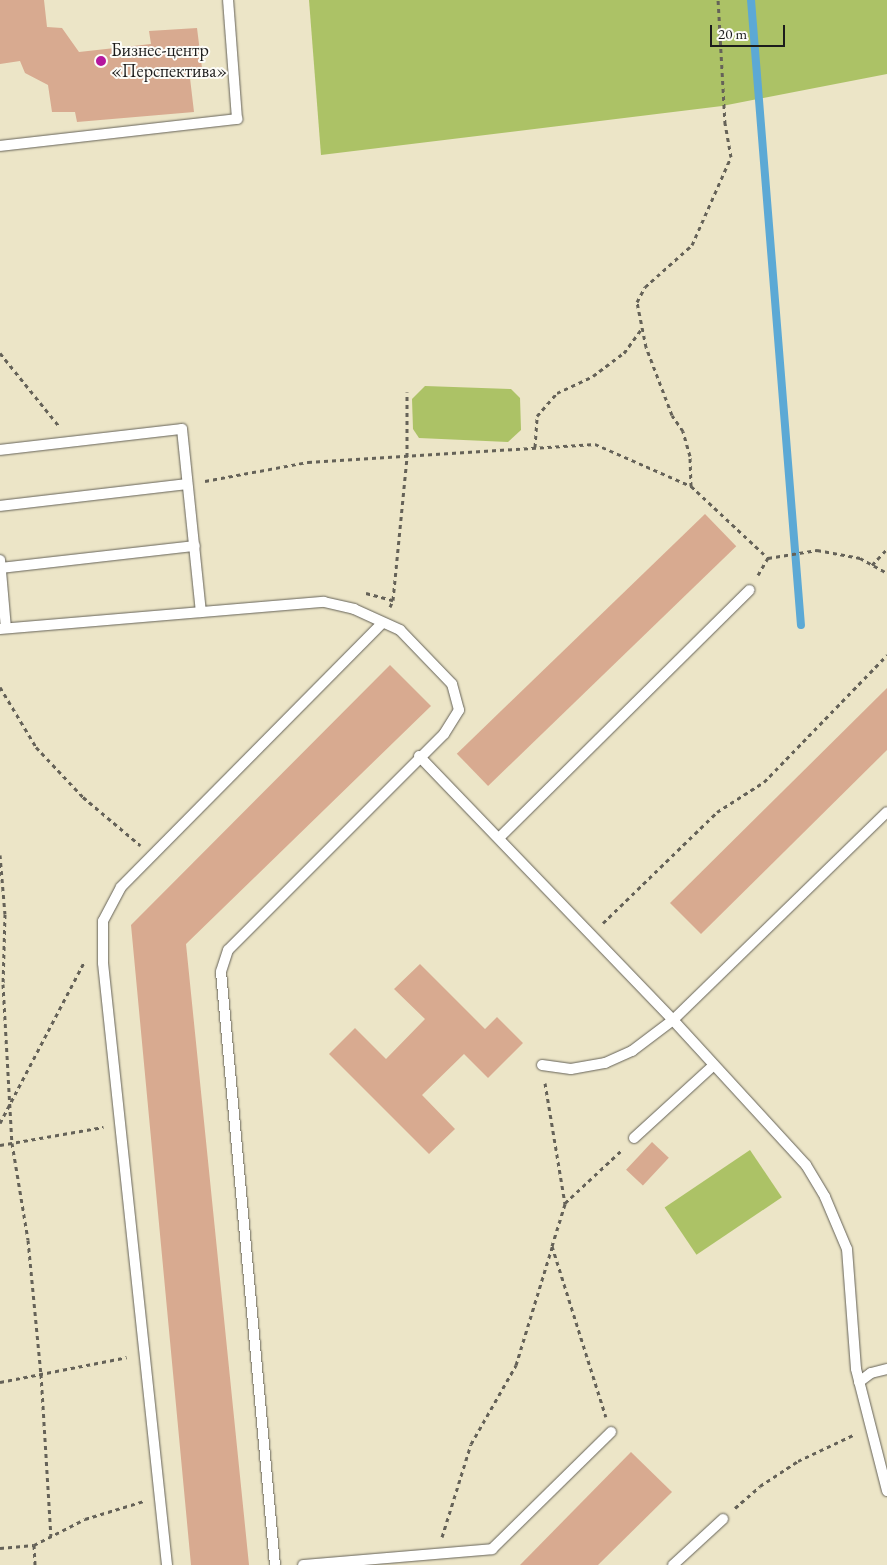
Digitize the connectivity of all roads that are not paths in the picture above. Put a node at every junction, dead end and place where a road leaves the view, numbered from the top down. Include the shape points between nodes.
1 (228, 0) edge
2 (0, 146) edge
3 (0, 450) edge
4 (192, 483) junction
5 (0, 506) edge
6 (195, 546) junction
7 (0, 560) edge
8 (1, 568) edge
9 (750, 590) dead end
10 (201, 612) junction
11 (381, 624) junction
12 (3, 628) edge
13 (419, 756) junction
14 (887, 812) edge
15 (500, 836) junction
16 (673, 1020) junction
17 (542, 1065) road end
18 (714, 1065) junction
19 (634, 1138) road end
20 (887, 1369) edge
21 (859, 1382) junction
22 (610, 1432) road end
23 (887, 1491) edge
24 (723, 1519) road end
25 (167, 1565) edge
26 (275, 1565) edge
27 (303, 1565) edge
28 (673, 1565) edge

1 - 2 lane via 237,119
3 - 4 lane via 182,429
4 - 5 lane
4 - 6 lane
6 - 8 lane
6 - 10 lane
7 - 8 lane
8 - 12 lane
9 - 15 lane
10 - 11 lane via 324,602 354,609
10 - 12 lane
11 - 13 lane via 400,630 452,684 459,710 444,734
11 - 25 lane via 121,887 103,921 102,963
13 - 15 lane
13 - 26 lane via 228,950 221,972
14 - 16 lane
15 - 16 lane
16 - 17 lane via 632,1050 605,1063 571,1069
16 - 18 lane
18 - 19 lane
18 - 21 lane via 806,1165 825,1197 847,1249
20 - 21 lane via 871,1373
21 - 23 lane
22 - 27 lane via 492,1549
24 - 28 lane

